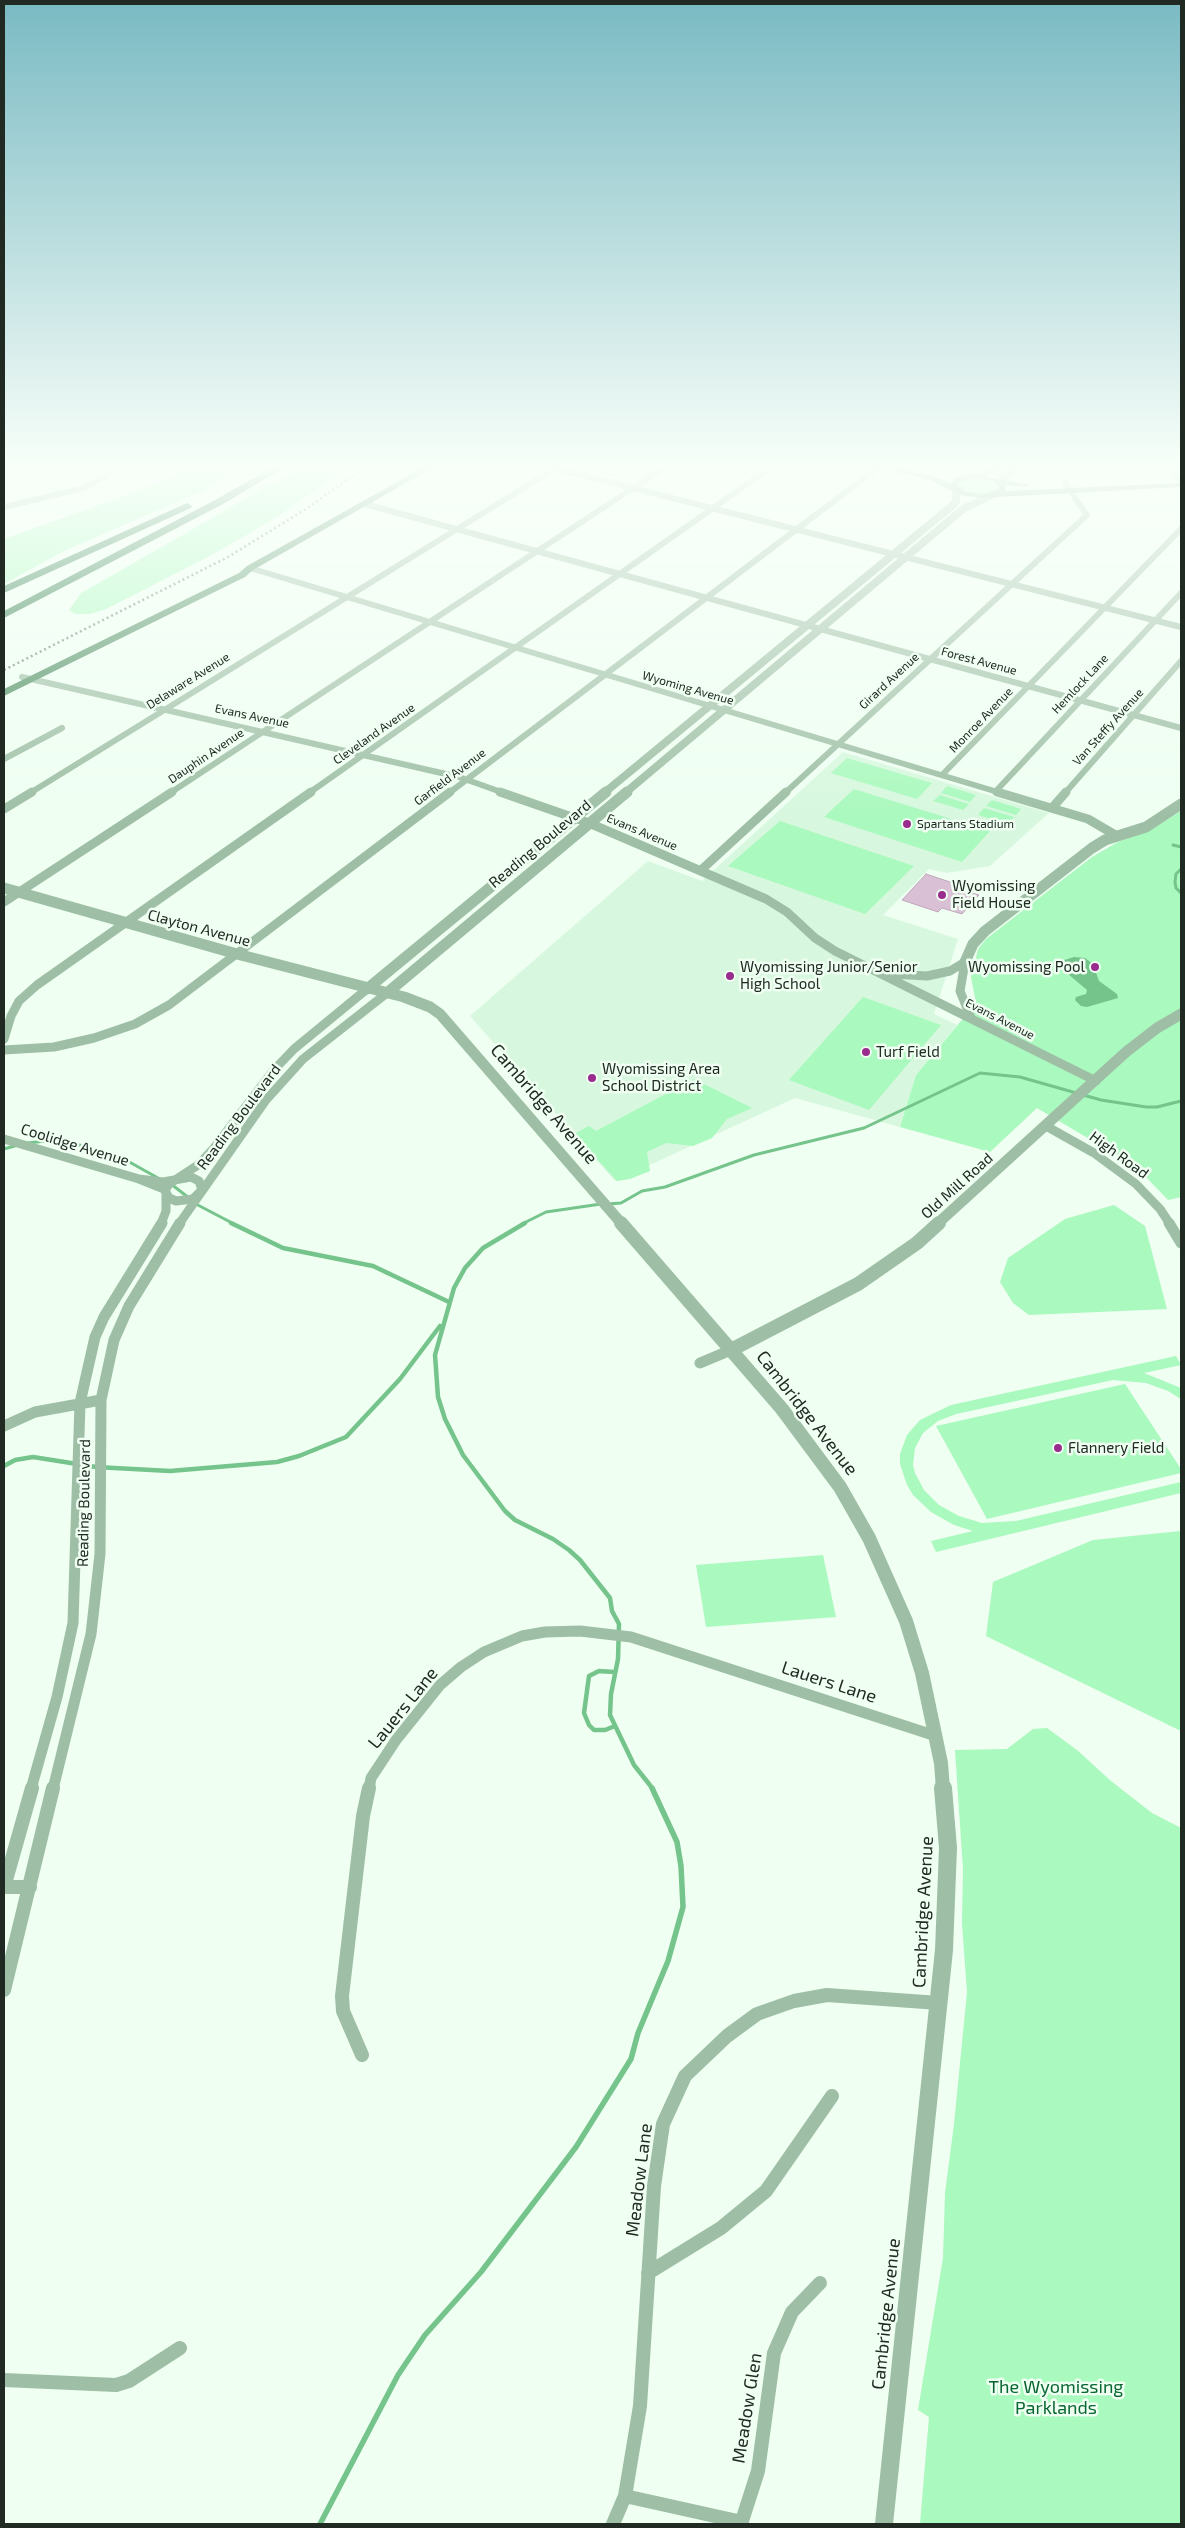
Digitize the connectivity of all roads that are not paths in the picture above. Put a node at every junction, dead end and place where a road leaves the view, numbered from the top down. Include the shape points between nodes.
1 (24, 581) edge
2 (53, 581) edge
3 (69, 581) edge
4 (83, 581) edge
5 (228, 581) edge
6 (292, 581) edge
7 (373, 581) edge
8 (490, 581) edge
9 (610, 581) edge
10 (645, 581) edge
11 (729, 581) edge
12 (860, 581) edge
13 (878, 581) edge
14 (999, 581) edge
15 (1014, 581) edge
16 (1132, 581) edge
17 (1011, 584) junction
18 (4, 590) edge
19 (1181, 593) edge
20 (346, 598) junction
21 (707, 598) junction
22 (4, 607) edge
23 (1106, 608) junction
24 (4, 615) edge
25 (1155, 620) junction
26 (428, 622) junction
27 (4, 624) edge
28 (806, 625) junction
29 (1181, 627) edge
30 (821, 629) junction
31 (515, 648) junction
32 (929, 659) junction
33 (1181, 661) edge
34 (605, 675) junction
35 (26, 678) junction
36 (4, 686) edge
37 (1029, 686) junction
38 (4, 693) edge
39 (1080, 700) junction
40 (710, 706) junction
41 (165, 709) junction
42 (724, 710) junction
43 (1133, 715) junction
44 (62, 728) dead end
45 (1181, 728) edge
46 (263, 731) junction
47 (837, 744) junction
48 (364, 755) junction
49 (4, 758) edge
50 (942, 775) junction
51 (467, 780) junction
52 (996, 791) junction
53 (1181, 804) edge
54 (1052, 808) junction
55 (4, 809) edge
56 (576, 818) junction
57 (589, 823) junction
58 (1117, 836) junction
59 (700, 871) junction
60 (4, 888) edge
61 (17, 893) junction
62 (4, 902) edge
63 (125, 923) junction
64 (237, 954) junction
65 (965, 962) junction
66 (881, 972) junction
67 (367, 989) junction
68 (387, 993) junction
69 (1181, 1014) edge
70 (972, 1019) junction
71 (4, 1039) edge
72 (4, 1050) edge
73 (1096, 1081) junction
74 (1046, 1126) junction
75 (4, 1139) edge
76 (138, 1179) junction
77 (176, 1180) junction
78 (166, 1193) junction
79 (200, 1193) junction
80 (1181, 1243) edge
81 (731, 1350) junction
82 (700, 1363) dead end
83 (101, 1400) junction
84 (80, 1403) junction
85 (4, 1426) edge
86 (936, 1736) junction
87 (4, 1887) edge
88 (30, 1887) junction
89 (4, 1990) edge
90 (939, 2003) junction
91 (362, 2055) dead end
92 (832, 2096) dead end
93 (648, 2273) junction
94 (820, 2283) dead end
95 (180, 2348) dead end
96 (4, 2380) edge
97 (625, 2496) junction
98 (741, 2523) edge
99 (613, 2524) edge
100 (884, 2524) edge

1 - 18 highway
2 - 22 highway
3 - 24 highway
4 - 27 highway
5 - 35 main road
6 - 20 street, Wyoming Avenue
7 - 20 street, Delaware Avenue
8 - 26 street, Dauphin Avenue
9 - 31 street, Cleveland Avenue
10 - 21 street, Forest Avenue
11 - 21 street, Garfield Avenue
12 - 28 street, Reading Boulevard
13 - 30 street, Reading Boulevard
14 - 17 street
15 - 17 street, Girard Avenue
16 - 23 street, Monroe Avenue
17 - 23 street
17 - 32 street, Girard Avenue
19 - 25 street, Hemlock Lane
20 - 26 street, Wyoming Avenue
20 - 41 street, Delaware Avenue
21 - 28 street, Forest Avenue
21 - 34 street, Garfield Avenue
23 - 25 street
23 - 37 street, Monroe Avenue
25 - 29 street
25 - 39 street, Hemlock Lane
26 - 31 street, Wyoming Avenue
26 - 46 street, Dauphin Avenue
28 - 30 street, Forest Avenue
28 - 40 street, Reading Boulevard
30 - 32 street, Forest Avenue
30 - 42 street, Reading Boulevard
31 - 34 street, Wyoming Avenue
31 - 48 street, Cleveland Avenue
32 - 37 street, Forest Avenue
32 - 47 street, Girard Avenue
33 - 43 street, Van Steffy Avenue
34 - 40 street, Wyoming Avenue
34 - 51 street, Garfield Avenue
35 - 36 main road
35 - 38 main road
35 - 41 street, Evans Avenue
37 - 39 street, Forest Avenue
37 - 50 street, Monroe Avenue
39 - 43 street, Forest Avenue
39 - 52 street, Hemlock Lane
40 - 42 street, Wyoming Avenue
40 - 56 street, Reading Boulevard
41 - 46 street, Evans Avenue
41 - 55 street, Delaware Avenue
42 - 47 street, Wyoming Avenue
42 - 57 street, Reading Boulevard
43 - 45 street, Forest Avenue
43 - 54 street, Van Steffy Avenue
44 - 49 street
46 - 48 street, Evans Avenue
46 - 61 street, Dauphin Avenue
47 - 50 street, Wyoming Avenue
47 - 59 street, Girard Avenue
48 - 51 street, Evans Avenue
48 - 63 street, Cleveland Avenue
50 - 52 street, Wyoming Avenue
51 - 56 street, Evans Avenue
51 - 64 street, Garfield Avenue
52 - 54 street, Wyoming Avenue
53 - 58 street via 1146,827
54 - 58 street, Wyoming Avenue via 1094,822
56 - 57 street, Evans Avenue
56 - 67 street, Reading Boulevard
57 - 59 street, Evans Avenue
57 - 68 street, Reading Boulevard
58 - 65 street via 1092,848 985,931 973,944
59 - 66 street, Evans Avenue via 780,907 825,945
60 - 61 street, Clayton Avenue
61 - 62 street, Dauphin Avenue
61 - 63 street, Clayton Avenue
63 - 64 street, Clayton Avenue
63 - 71 street, Cleveland Avenue via 19,1001 10,1016
64 - 67 street, Clayton Avenue
64 - 72 street, Garfield Avenue via 169,1005 119,1030 62,1045
65 - 66 street via 950,971 927,976
65 - 70 street via 960,991
66 - 70 street, Evans Avenue
67 - 68 street, Clayton Avenue
67 - 77 street, Reading Boulevard via 272,1070 214,1148 198,1165
68 - 79 street, Reading Boulevard via 303,1059 266,1100
68 - 81 street, Cambridge Avenue via 417,1001 440,1014
69 - 73 street, Old Mill Road via 1136,1044
70 - 73 street, Evans Avenue
73 - 74 street, Old Mill Road
74 - 80 street, High Road via 1094,1153 1136,1184 1160,1209
74 - 81 street, Old Mill Road via 901,1255 820,1305
75 - 76 street, Coolidge Avenue
76 - 77 street, Coolidge Avenue via 155,1182
76 - 78 street, Coolidge Avenue via 158,1186
77 - 78 street, Reading Boulevard via 167,1186
77 - 79 street, Coolidge Avenue via 196,1179 202,1184
78 - 79 street, Coolidge Avenue via 172,1200 182,1202
78 - 84 street, Reading Boulevard via 162,1223 95,1337
79 - 83 street, Reading Boulevard via 126,1312 114,1340
81 - 82 street
81 - 86 street, Cambridge Avenue via 816,1452 870,1538 906,1621
83 - 84 street
83 - 88 street, Reading Boulevard via 100,1554 91,1634
84 - 85 street via 35,1412
84 - 87 street, Reading Boulevard via 73,1623 57,1697
86 - 90 street, Cambridge Avenue via 948,1848 948,1899
86 - 91 street, Lauers Lane via 631,1637 580,1631 545,1632 522,1636 484,1652 440,1685 396,1740 371,1778 363,1816 342,1996 343,2011
87 - 88 street
88 - 89 street, Reading Boulevard
90 - 93 street, Meadow Lane via 828,1995 794,2001 756,2014 727,2036 685,2076 663,2124 654,2186
90 - 100 street, Cambridge Avenue
92 - 93 street via 766,2191 721,2228
93 - 97 street, Meadow Lane via 640,2406
94 - 98 street, Meadow Glen via 792,2312 774,2353 758,2471
95 - 96 street via 129,2381 116,2385
97 - 98 street, Meadow Glen
97 - 99 street, Meadow Lane

